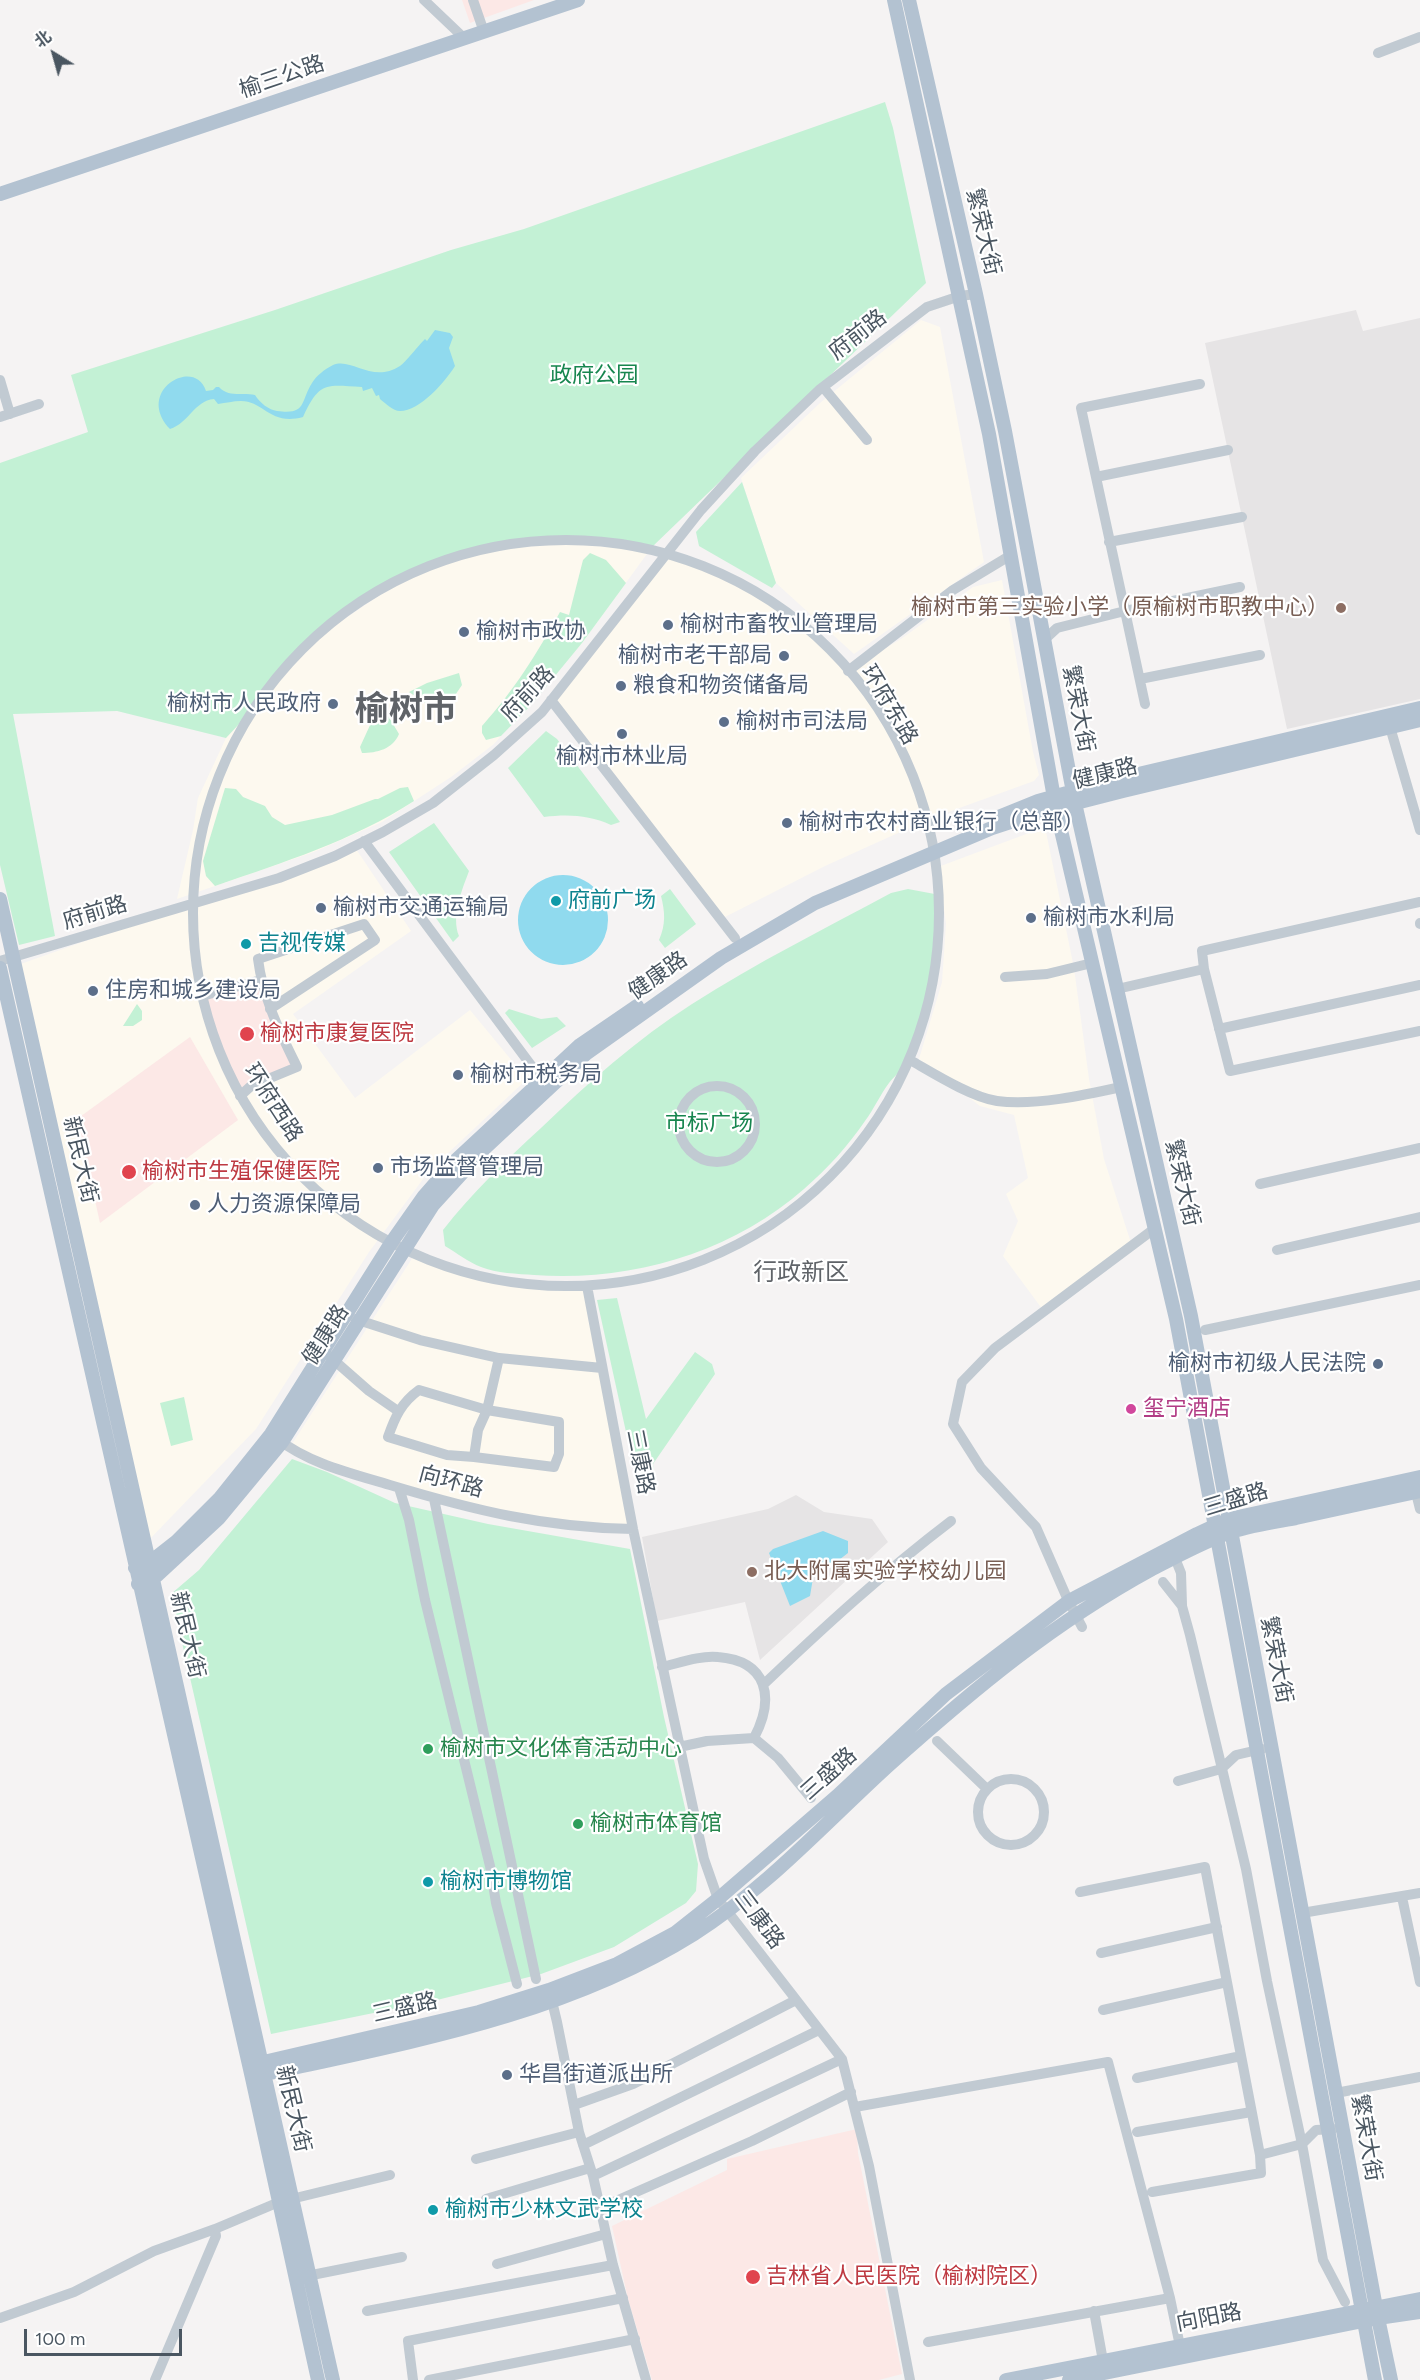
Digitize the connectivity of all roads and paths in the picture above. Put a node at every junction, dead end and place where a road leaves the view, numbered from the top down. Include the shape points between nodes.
1 (424, 0) edge
2 (473, 0) edge
3 (555, 0) edge
4 (578, 0) edge
5 (894, 0) edge
6 (909, 0) edge
7 (483, 28) junction
8 (461, 35) junction
9 (1420, 37) edge
10 (1378, 52) dead end
11 (0, 185) edge
12 (0, 194) edge
13 (976, 294) junction
14 (960, 296) junction
15 (0, 380) edge
16 (1200, 384) dead end
17 (823, 387) junction
18 (39, 404) dead end
19 (5, 415) edge
20 (867, 440) dead end
21 (1228, 450) dead end
22 (1096, 477) junction
23 (1242, 517) dead end
24 (1109, 542) junction
25 (667, 551) junction
26 (1011, 555) junction
27 (1240, 587) dead end
28 (366, 597) joint
29 (1125, 612) junction
30 (1044, 640) junction
31 (1260, 655) dead end
32 (848, 671) junction
33 (1140, 679) junction
34 (551, 700) junction
35 (1145, 704) dead end
36 (1420, 708) edge
37 (1420, 720) edge
38 (1390, 727) junction
39 (1073, 797) junction
40 (1055, 802) junction
41 (1420, 830) edge
42 (364, 842) junction
43 (935, 847) junction
44 (0, 898) edge
45 (1420, 902) edge
46 (193, 903) junction
47 (735, 938) junction
48 (7, 960) edge
49 (1092, 963) junction
50 (0, 968) edge
51 (1204, 969) junction
52 (1005, 977) dead end
53 (261, 980) junction
54 (1420, 985) edge
55 (1117, 989) junction
56 (202, 996) junction
57 (270, 1010) junction
58 (1219, 1029) junction
59 (1420, 1031) edge
60 (910, 1060) junction
61 (542, 1080) junction
62 (1121, 1087) junction
63 (240, 1096) junction
64 (1420, 1148) edge
65 (688, 1149) joint
66 (1260, 1184) dead end
67 (1420, 1217) edge
68 (772, 1225) joint
69 (1154, 1229) junction
70 (391, 1243) junction
71 (405, 1250) junction
72 (1277, 1250) dead end
73 (1420, 1285) edge
74 (587, 1286) junction
75 (346, 1315) junction
76 (360, 1321) junction
77 (1205, 1330) dead end
78 (329, 1356) junction
79 (499, 1358) junction
80 (602, 1368) junction
81 (487, 1410) junction
82 (398, 1412) junction
83 (276, 1438) junction
84 (474, 1457) junction
85 (1417, 1485) edge
86 (399, 1488) junction
87 (434, 1499) junction
88 (1420, 1509) edge
89 (951, 1521) dead end
90 (1230, 1526) junction
91 (633, 1529) junction
92 (1215, 1531) junction
93 (1175, 1558) junction
94 (149, 1563) junction
95 (135, 1568) junction
96 (153, 1579) junction
97 (1162, 1582) dead end
98 (138, 1584) junction
99 (1182, 1606) junction
100 (1072, 1608) junction
101 (1082, 1626) dead end
102 (662, 1667) junction
103 (763, 1685) junction
104 (754, 1738) junction
105 (937, 1741) dead end
106 (679, 1747) junction
107 (1271, 1747) junction
108 (1256, 1750) junction
109 (1221, 1769) junction
110 (1178, 1781) dead end
111 (987, 1789) junction
112 (811, 1798) dead end
113 (1080, 1892) dead end
114 (1420, 1893) edge
115 (1402, 1897) junction
116 (718, 1899) junction
117 (727, 1912) junction
118 (1302, 1913) junction
119 (1217, 1927) junction
120 (1101, 1953) dead end
121 (536, 1979) dead end
122 (1227, 1982) junction
123 (1420, 1982) edge
124 (518, 1984) dead end
125 (550, 1996) junction
126 (796, 2000) junction
127 (1103, 2010) dead end
128 (819, 2030) junction
129 (1241, 2056) junction
130 (842, 2059) junction
131 (256, 2070) junction
132 (1137, 2078) dead end
133 (1420, 2078) edge
134 (851, 2092) junction
135 (1336, 2093) junction
136 (574, 2105) junction
137 (855, 2108) junction
138 (1251, 2112) junction
139 (1342, 2127) junction
140 (1327, 2130) junction
141 (579, 2132) junction
142 (1137, 2132) dead end
143 (1302, 2144) junction
144 (583, 2145) junction
145 (1260, 2155) junction
146 (476, 2159) dead end
147 (591, 2172) junction
148 (390, 2175) dead end
149 (1152, 2192) dead end
150 (486, 2199) dead end
151 (285, 2200) junction
152 (600, 2208) junction
153 (215, 2229) junction
154 (606, 2234) junction
155 (402, 2257) dead end
156 (497, 2264) dead end
157 (613, 2265) junction
158 (302, 2277) junction
159 (623, 2298) junction
160 (1170, 2298) junction
161 (1420, 2299) edge
162 (1345, 2302) dead end
163 (367, 2311) dead end
164 (1094, 2311) junction
165 (1420, 2312) edge
166 (1377, 2313) junction
167 (1361, 2315) junction
168 (0, 2317) edge
169 (635, 2339) junction
170 (928, 2342) dead end
171 (1180, 2346) junction
172 (1103, 2361) junction
173 (155, 2380) edge
174 (318, 2380) edge
175 (333, 2380) edge
176 (412, 2380) edge
177 (429, 2380) edge
178 (646, 2380) edge
179 (910, 2380) edge
180 (1006, 2380) edge
181 (1069, 2380) edge
182 (1375, 2380) edge
183 (1391, 2380) edge

1 - 8 street
2 - 7 street
3 - 7 main road, 榆三公路
4 - 7 main road, 榆三公路
5 - 14 main road, 繁荣大街
6 - 13 main road, 繁荣大街
7 - 8 main road, 榆三公路
8 - 11 main road, 榆三公路
8 - 12 main road, 榆三公路
9 - 10 street
13 - 14 street, 府前路
13 - 30 main road, 繁荣大街
14 - 17 street, 府前路 via 927,307
14 - 26 main road, 繁荣大街
15 - 19 street
16 - 22 street via 1081,408
17 - 20 street
17 - 25 street, 府前路 via 755,451
18 - 19 street
21 - 22 street
22 - 24 street
23 - 24 street
24 - 29 street
25 - 28 street, 环府东路 via 616,541 564,538 512,543 460,554 412,572
25 - 32 street, 环府东路 via 708,567 767,600 819,640
25 - 34 street, 府前路
26 - 32 street via 936,603
26 - 40 main road, 繁荣大街
27 - 29 street
28 - 46 street, 环府西路 via 324,628 287,665 246,721 210,801 198,851
29 - 30 street via 1057,628
29 - 33 street
30 - 39 main road, 繁荣大街
31 - 33 street
32 - 43 street, 环府东路 via 918,796 929,819
33 - 35 street
34 - 42 street, 府前路 via 462,783
34 - 47 street
36 - 39 main road, 健康路
37 - 38 main road, 健康路
38 - 39 main road, 健康路
38 - 41 street
39 - 40 main road, 健康路
39 - 55 main road, 繁荣大街
40 - 43 main road, 健康路
40 - 49 main road, 繁荣大街
42 - 46 street, 府前路 via 279,878
42 - 61 street
43 - 47 main road, 健康路 via 810,898
43 - 60 street, 环府东路 via 941,908 939,954 930,1000
43 - 71 main road, 健康路 via 773,927 721,958 587,1053 484,1149 433,1205
44 - 48 main road, 新民大街
45 - 51 street via 1202,951
46 - 48 street, 府前路
46 - 56 street, 环府西路 via 195,955
47 - 61 main road, 健康路 via 580,1046
48 - 94 main road, 新民大街
49 - 52 street via 1047,974
49 - 62 main road, 繁荣大街
50 - 95 main road, 新民大街
51 - 55 street
51 - 58 street
53 - 56 street
53 - 57 street
53 - 57 street via 258,959 364,924 375,940
54 - 58 street
55 - 90 main road, 繁荣大街 via 1191,1316
56 - 63 street, 环府西路 via 220,1055
57 - 63 street via 297,1067 251,1086
58 - 59 street via 1230,1071
60 - 62 street via 997,1101 1078,1097
60 - 68 street, 环府东路 via 873,1127 843,1164 810,1197
61 - 70 main road, 健康路 via 452,1164
62 - 69 main road, 繁荣大街
63 - 70 street, 环府西路 via 273,1144 308,1183 347,1216
64 - 66 street
65 - 65 street via 679,1128 683,1106 690,1097 709,1086 720,1086 740,1093 748,1101 756,1123 749,1146 741,1154 720,1163 708,1162
67 - 72 street
68 - 74 street, 环府西路 via 732,1248 688,1266 643,1278
69 - 92 main road, 繁荣大街 via 1176,1319
69 - 100 street via 994,1348 962,1382 952,1424 981,1468 1036,1527
70 - 71 street, 环府西路
70 - 75 main road, 健康路
71 - 74 street, 环府西路 via 441,1265 501,1281
71 - 76 main road, 健康路
73 - 77 street
74 - 80 street, 三康路
75 - 76 street
75 - 78 main road, 健康路
76 - 78 main road, 健康路
76 - 79 street
78 - 82 street
78 - 83 main road, 健康路
79 - 80 street
79 - 81 street
80 - 91 street, 三康路
81 - 82 street via 419,1390
81 - 84 street via 478,1430
81 - 84 street via 559,1422 559,1454 554,1467
82 - 84 street via 388,1437 447,1455
83 - 86 street, 向环路 via 321,1465
83 - 94 main road, 健康路 via 177,1541
83 - 96 main road, 健康路 via 219,1518
85 - 88 street
85 - 90 main road, 三盛路
86 - 87 street, 向环路
86 - 124 street
87 - 91 street, 向环路 via 516,1519 585,1528
87 - 121 street
89 - 103 street via 890,1568
90 - 92 main road, 三盛路
90 - 107 main road, 繁荣大街
91 - 102 street, 三康路
92 - 93 main road, 三盛路
92 - 100 main road, 三盛路
92 - 108 main road, 繁荣大街
93 - 99 street via 1181,1573
93 - 100 main road, 三盛路
94 - 95 main road, 健康路
94 - 96 main road, 新民大街
95 - 98 main road, 新民大街
96 - 98 main road, 健康路
96 - 131 main road, 新民大街
97 - 99 street
98 - 131 main road, 新民大街
99 - 109 street
100 - 101 street
100 - 116 main road, 三盛路 via 946,1695
100 - 117 main road via 949,1711
102 - 103 street via 716,1656 746,1662
102 - 106 street, 三康路
103 - 104 street via 767,1699 764,1720
104 - 106 street
104 - 112 street via 778,1758
105 - 111 street
106 - 116 street, 三康路 via 704,1859
107 - 108 street
107 - 118 main road, 繁荣大街
108 - 109 street via 1236,1755
108 - 140 main road, 繁荣大街
109 - 110 street
109 - 143 street via 1246,1869
111 - 111 street via 981,1798 978,1819 988,1836 997,1842 1017,1844 1035,1834 1044,1815 1038,1793 1019,1780 1008,1779
113 - 119 street via 1205,1867
114 - 115 street
115 - 118 street
115 - 123 street
116 - 117 street, 三康路
116 - 125 main road, 三盛路 via 675,1933
117 - 125 main road via 652,1957 600,1982
117 - 126 street, 三康路
118 - 135 main road, 繁荣大街
119 - 120 street
119 - 122 street
122 - 127 street
122 - 129 street
125 - 131 main road via 512,2014 441,2033
125 - 136 street
126 - 128 street, 三康路
126 - 136 street via 633,2084
128 - 130 street, 三康路
128 - 144 street
129 - 132 street
129 - 138 street
130 - 134 street, 三康路
130 - 147 street
131 - 151 main road, 新民大街
133 - 135 street
134 - 137 street, 三康路
134 - 152 street
135 - 139 main road, 繁荣大街
136 - 141 street
137 - 160 street via 1107,2062
137 - 179 street, 三康路
138 - 142 street
138 - 145 street
139 - 140 street
139 - 166 main road, 繁荣大街
140 - 143 street via 1316,2130
140 - 167 main road, 繁荣大街
141 - 144 street
141 - 146 street
143 - 145 street
143 - 162 street via 1323,2260
144 - 147 street
145 - 149 street via 1261,2173
147 - 150 street
147 - 152 street
148 - 151 street
151 - 153 street
151 - 158 main road, 新民大街
152 - 154 street
153 - 168 street via 154,2251 74,2292
153 - 173 street via 216,2236
154 - 156 street
154 - 157 street
155 - 158 street
157 - 159 street
157 - 163 street
158 - 174 main road, 新民大街
158 - 175 main road, 新民大街
159 - 169 street
159 - 176 street via 408,2341
160 - 164 street
160 - 171 street
161 - 166 main road, 向阳路
164 - 170 street
164 - 172 street
165 - 166 main road, 向阳路
166 - 167 main road, 向阳路
166 - 183 main road, 繁荣大街
167 - 171 main road, 向阳路
167 - 181 main road, 向阳路
167 - 182 main road, 繁荣大街
169 - 177 street
169 - 178 street
171 - 172 main road, 向阳路
172 - 180 main road, 向阳路

